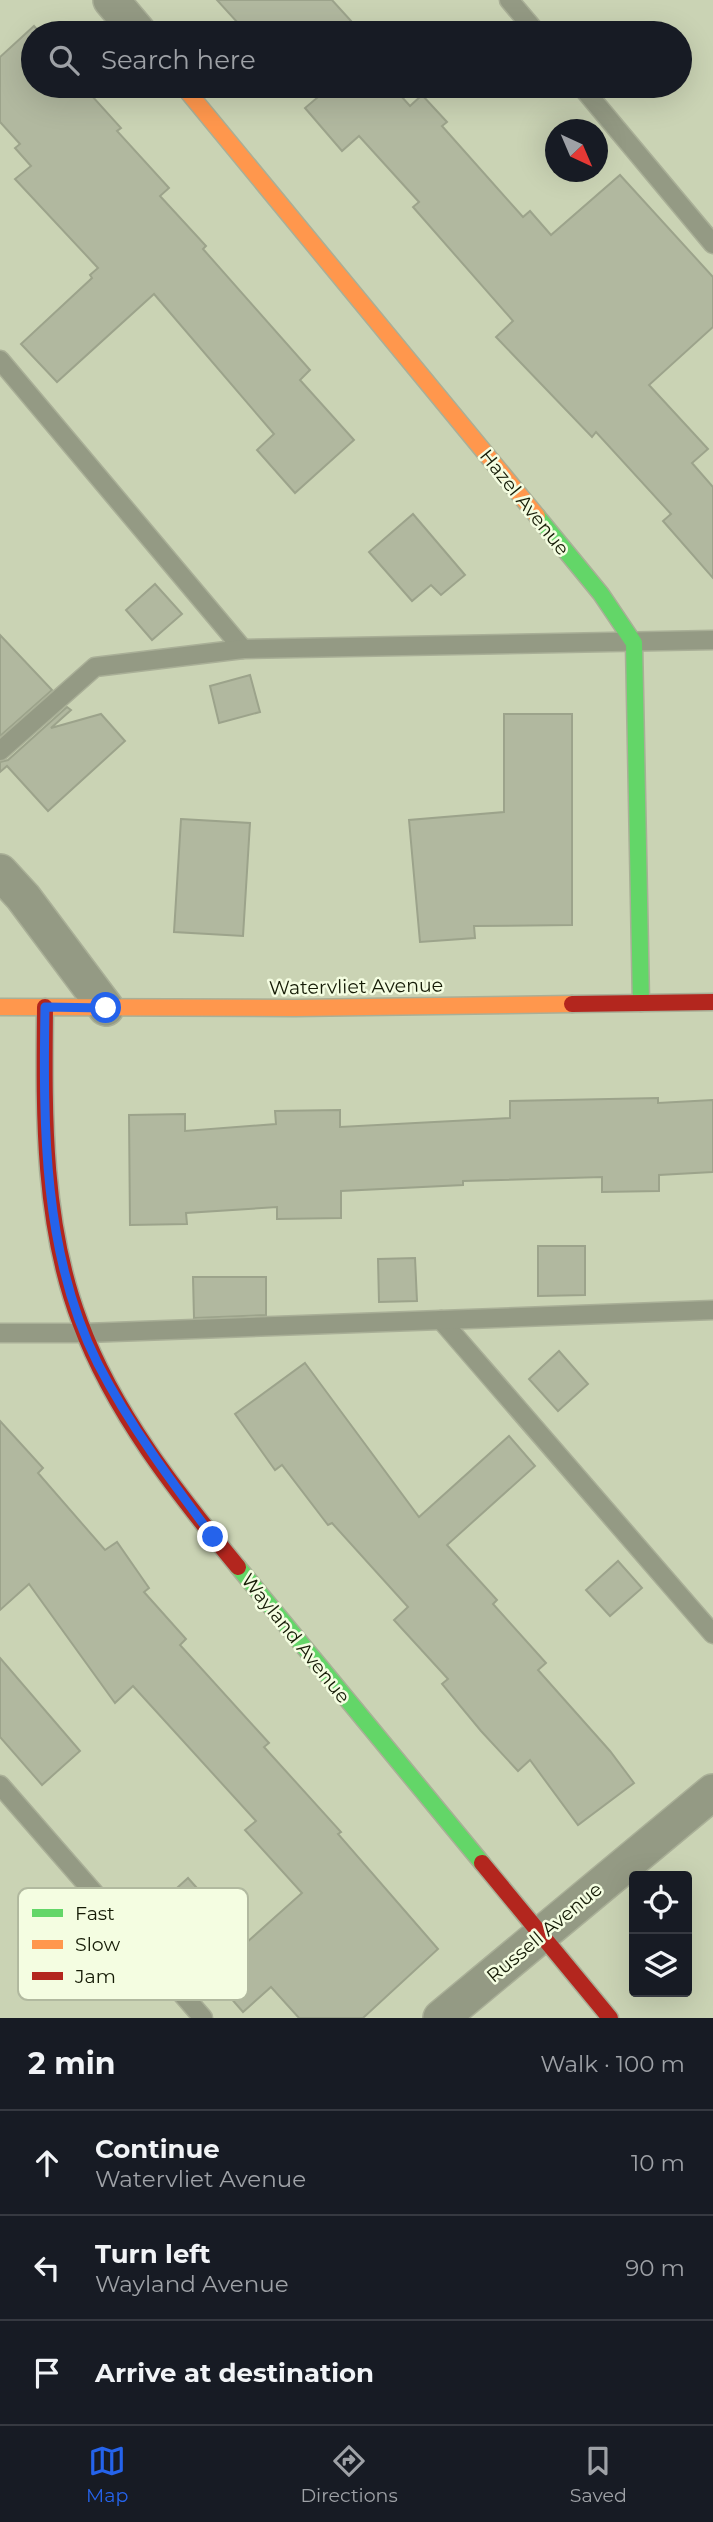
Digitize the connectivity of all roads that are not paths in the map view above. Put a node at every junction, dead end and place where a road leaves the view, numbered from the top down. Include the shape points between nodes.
1 (111, 0) edge
2 (509, 0) edge
3 (129, 21) edge
4 (527, 21) edge
5 (193, 98) edge
6 (591, 98) edge
7 (713, 244) edge
8 (0, 360) edge
9 (713, 640) edge
10 (634, 643) junction
11 (243, 649) junction
12 (0, 751) edge
13 (0, 872) edge
14 (713, 1002) edge
15 (641, 1003) junction
16 (0, 1007) edge
17 (45, 1007) junction
18 (106, 1008) junction
19 (713, 1310) edge
20 (440, 1320) junction
21 (0, 1333) edge
22 (86, 1333) junction
23 (713, 1634) edge
24 (0, 1785) edge
25 (713, 1792) edge
26 (90, 1888) edge
27 (540, 1935) junction
28 (187, 2000) edge
29 (203, 2018) edge
30 (440, 2018) edge
31 (610, 2018) edge

1 - 3 street
2 - 4 lane
5 - 10 street, Hazel Avenue via 601,594
6 - 7 lane
8 - 11 lane
9 - 10 lane
10 - 11 lane
10 - 15 street
11 - 12 lane via 95,667
13 - 18 street
14 - 15 street, Watervliet Avenue
15 - 18 street, Watervliet Avenue
16 - 17 street, Watervliet Avenue
17 - 18 street, Watervliet Avenue
17 - 22 street, Wayland Avenue via 43,1101 49,1173 58,1239
19 - 20 lane
20 - 22 lane
20 - 23 lane
21 - 22 lane
22 - 27 street, Wayland Avenue via 97,1362 151,1454 205,1527
24 - 26 lane
25 - 27 street, Russell Avenue
27 - 30 street, Russell Avenue
27 - 31 street, Wayland Avenue
28 - 29 lane

